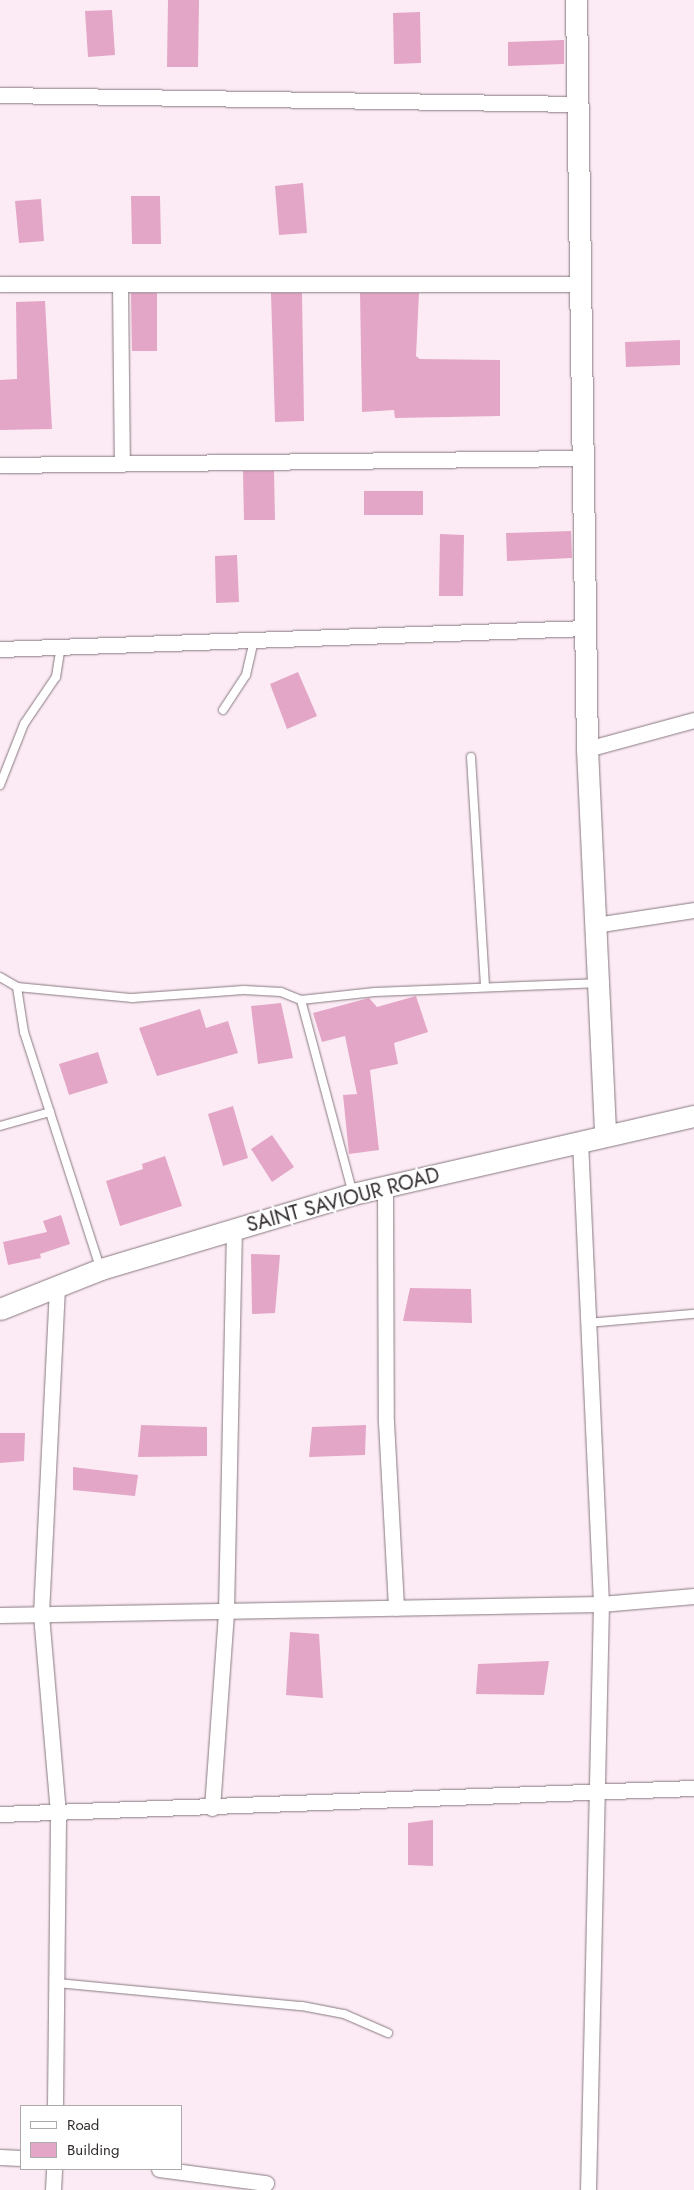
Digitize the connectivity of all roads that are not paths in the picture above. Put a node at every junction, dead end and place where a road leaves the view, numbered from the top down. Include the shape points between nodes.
1 (576, 0) edge
2 (0, 95) edge
3 (579, 104) junction
4 (0, 284) edge
5 (120, 284) junction
6 (579, 284) junction
7 (582, 458) junction
8 (122, 464) junction
9 (0, 465) edge
10 (586, 628) junction
11 (254, 640) junction
12 (61, 647) junction
13 (0, 649) edge
14 (223, 710) dead end
15 (694, 720) edge
16 (587, 749) junction
17 (471, 757) dead end
18 (0, 785) edge
19 (694, 910) edge
20 (595, 925) junction
21 (0, 977) edge
22 (597, 983) junction
23 (17, 987) junction
24 (485, 987) junction
25 (301, 1000) junction
26 (50, 1112) junction
27 (694, 1116) edge
28 (0, 1126) edge
29 (605, 1135) junction
30 (580, 1141) junction
31 (385, 1187) junction
32 (353, 1194) junction
33 (234, 1229) junction
34 (101, 1269) junction
35 (57, 1288) junction
36 (0, 1309) edge
37 (694, 1314) edge
38 (588, 1323) junction
39 (694, 1596) edge
40 (601, 1604) junction
41 (396, 1608) junction
42 (226, 1611) junction
43 (41, 1614) junction
44 (0, 1615) edge
45 (694, 1788) edge
46 (594, 1792) junction
47 (212, 1808) junction
48 (58, 1813) junction
49 (0, 1814) edge
50 (57, 1983) junction
51 (388, 2033) dead end
52 (55, 2105) edge
53 (0, 2157) edge
54 (20, 2158) edge
55 (54, 2170) edge
56 (163, 2170) edge
57 (266, 2183) dead end
58 (225, 2184) edge
59 (53, 2190) edge
60 (588, 2190) edge

1 - 3 street
2 - 3 street
3 - 6 street
4 - 5 street
5 - 6 street
5 - 8 street
6 - 7 street
7 - 8 street
7 - 10 street
8 - 9 street
10 - 11 street
10 - 16 street
11 - 12 street
11 - 14 lane via 246,675
12 - 13 street
12 - 18 lane via 56,677 24,724
15 - 16 street
16 - 20 street
17 - 24 lane
19 - 20 street
20 - 22 street
21 - 23 lane
22 - 24 lane
22 - 29 street
23 - 25 lane via 132,998 244,990 281,992
23 - 26 lane via 24,1032
24 - 25 lane
25 - 32 lane
26 - 28 lane
26 - 34 lane
27 - 29 street, SAINT SAVIOUR ROAD
29 - 30 street, SAINT SAVIOUR ROAD
30 - 31 street, SAINT SAVIOUR ROAD
30 - 38 street
31 - 32 street, SAINT SAVIOUR ROAD
31 - 41 street via 386,1422
32 - 33 street, SAINT SAVIOUR ROAD
33 - 34 street, SAINT SAVIOUR ROAD
33 - 42 street
34 - 35 street, SAINT SAVIOUR ROAD
35 - 36 street, SAINT SAVIOUR ROAD
35 - 43 street
37 - 38 lane
38 - 40 street
39 - 40 street
40 - 41 street
40 - 46 street
41 - 42 street
42 - 43 street
42 - 47 street
43 - 44 street
43 - 48 street
45 - 46 street
46 - 47 street
46 - 60 street
47 - 48 street
48 - 49 street
48 - 50 street
50 - 51 lane via 302,2006 344,2014
50 - 52 street
53 - 54 street
55 - 59 street
56 - 58 street
57 - 58 street

